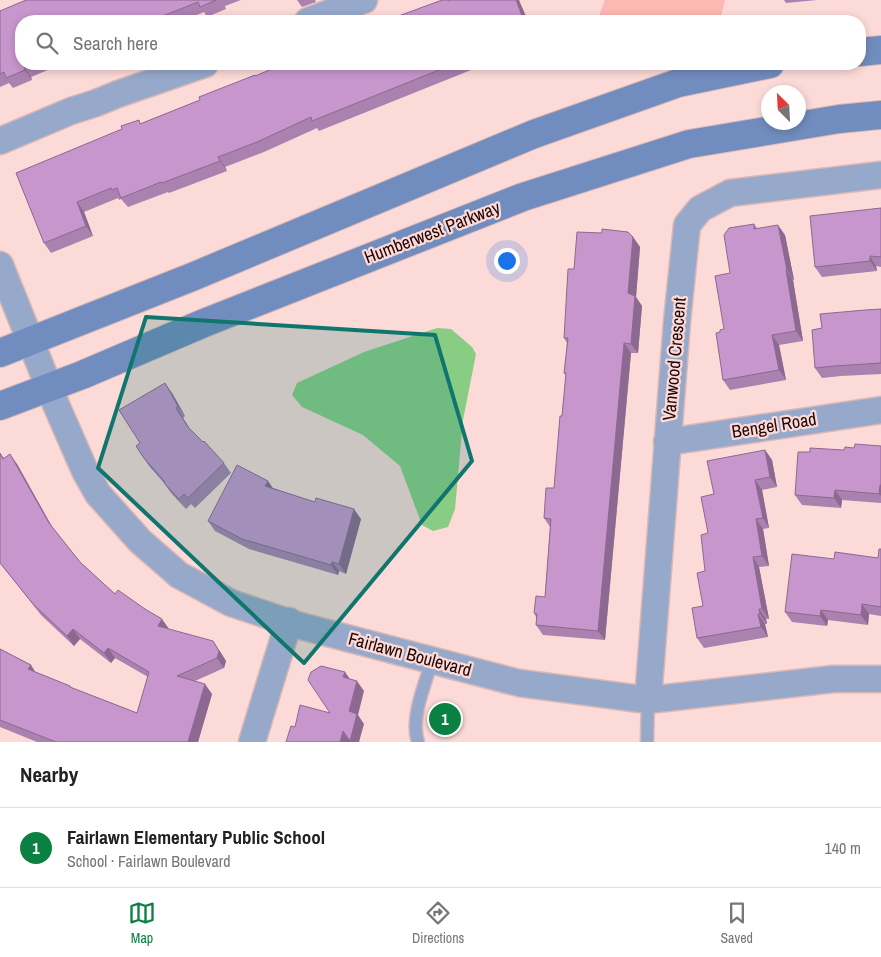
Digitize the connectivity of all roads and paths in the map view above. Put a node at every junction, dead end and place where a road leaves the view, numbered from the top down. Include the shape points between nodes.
1 (360, 1) edge
2 (324, 15) edge
3 (881, 50) edge
4 (866, 51) edge
5 (188, 70) edge
6 (741, 70) edge
7 (881, 115) edge
8 (0, 141) edge
9 (881, 175) edge
10 (0, 265) edge
11 (32, 342) junction
12 (0, 353) edge
13 (50, 388) junction
14 (0, 406) edge
15 (881, 410) edge
16 (668, 442) junction
17 (289, 621) junction
18 (432, 661) junction
19 (881, 679) edge
20 (648, 700) junction
21 (252, 742) edge
22 (418, 742) edge
23 (647, 742) edge

1 - 2 street
3 - 4 main road
5 - 8 street via 71,110
6 - 11 main road via 678,83 534,134
7 - 13 main road, Humberwest Parkway via 689,144 522,196
9 - 16 street, Vanwood Crescent via 730,193 700,209 687,225
10 - 11 street, Fairlawn Boulevard
11 - 12 main road
11 - 13 street, Fairlawn Boulevard
13 - 14 main road, Humberwest Parkway
13 - 17 street, Fairlawn Boulevard via 89,479 98,494 140,541 179,575 208,591 231,603
15 - 16 street, Bengel Road
16 - 20 street, Vanwood Crescent
17 - 18 street, Fairlawn Boulevard
17 - 21 street
18 - 20 street, Fairlawn Boulevard via 519,683
18 - 22 lane via 415,722
19 - 20 street, Fairlawn Boulevard via 833,678
20 - 23 lane

